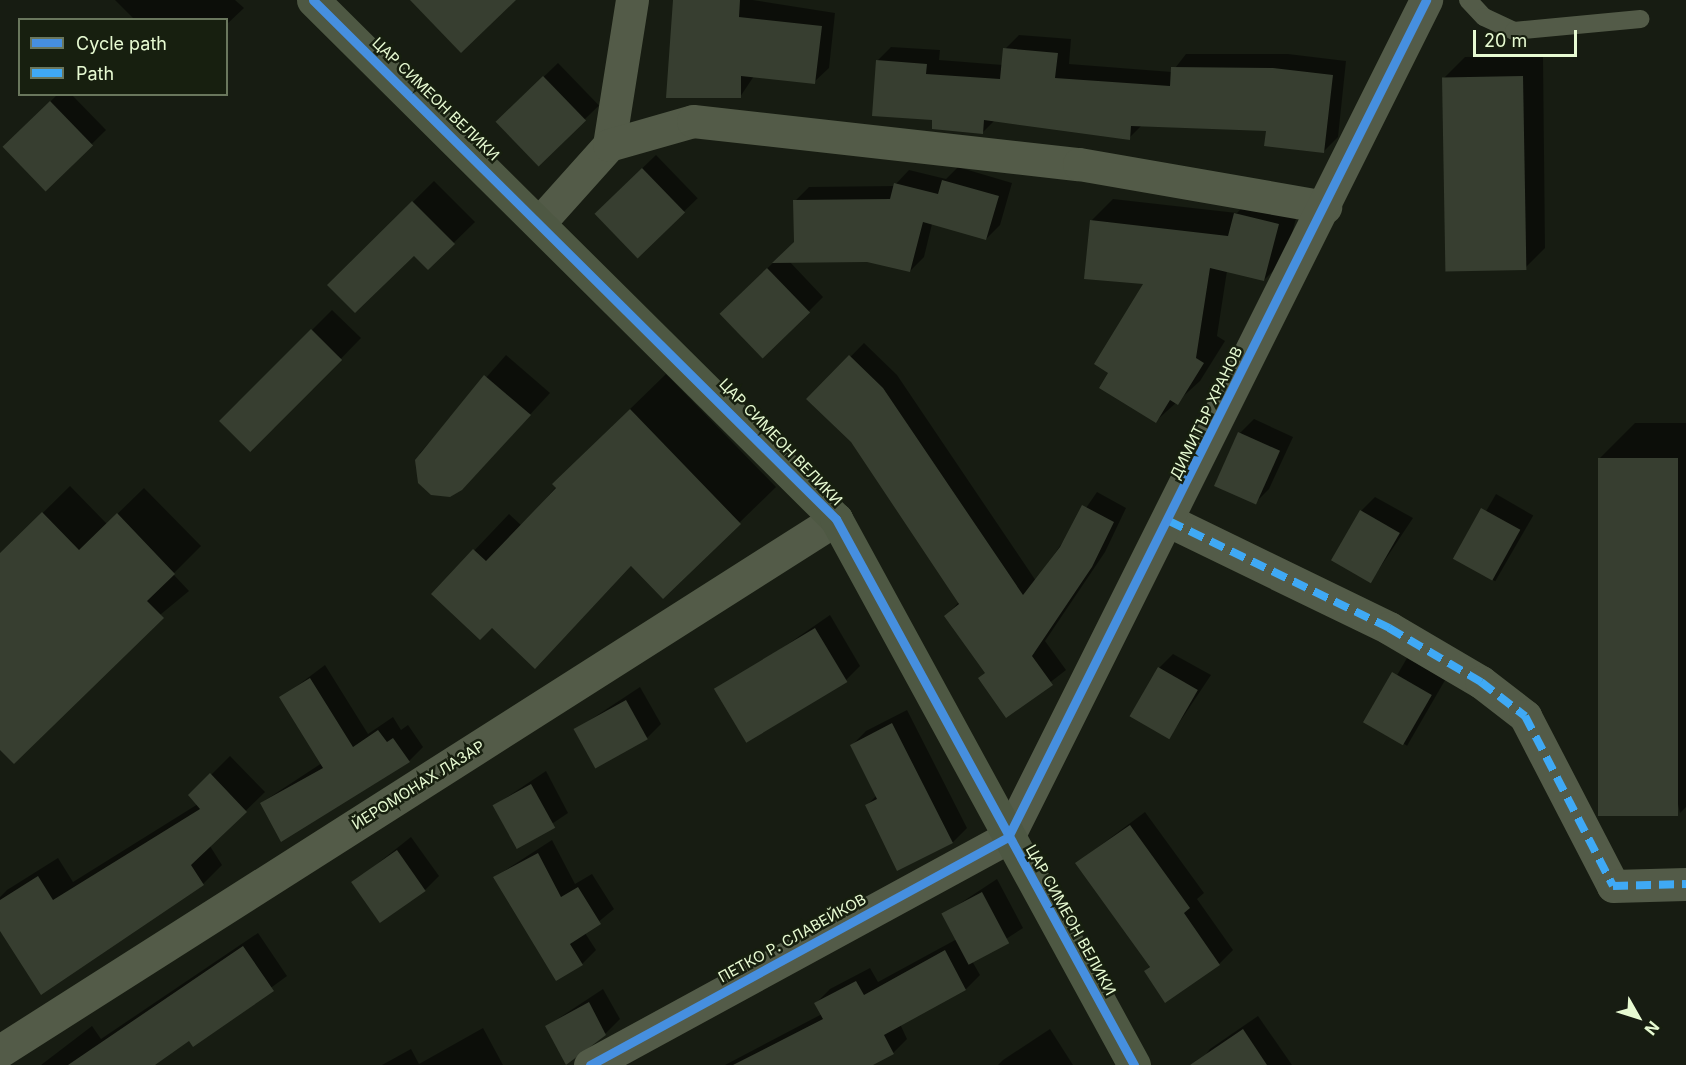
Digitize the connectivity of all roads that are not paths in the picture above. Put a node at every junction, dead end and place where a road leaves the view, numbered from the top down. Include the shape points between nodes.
1 (313, 0) edge
2 (632, 0) edge
3 (1426, 0) edge
4 (1468, 0) edge
5 (1640, 19) dead end
6 (609, 145) junction
7 (1325, 207) junction
8 (540, 222) junction
9 (836, 519) junction
10 (1168, 521) junction
11 (1008, 837) junction
12 (1686, 884) edge
13 (0, 1051) edge
14 (590, 1065) edge
15 (1134, 1065) edge

1 - 8 main road, ЦАР СИМЕОН ВЕЛИКИ
2 - 6 street
3 - 7 street, ДИМИТЪР ХРАНОВ
4 - 5 lane via 1484,16 1514,31
6 - 7 street via 693,122 1079,164
6 - 8 street
7 - 10 street, ДИМИТЪР ХРАНОВ
8 - 9 main road, ЦАР СИМЕОН ВЕЛИКИ
9 - 11 main road, ЦАР СИМЕОН ВЕЛИКИ
9 - 13 street, ЙЕРОМОНАХ ЛАЗАР
10 - 11 street, ДИМИТЪР ХРАНОВ
10 - 12 street via 1389,627 1481,682 1526,716 1613,886
11 - 14 street, ПЕТКО Р. СЛАВЕЙКОВ
11 - 15 main road, ЦАР СИМЕОН ВЕЛИКИ

